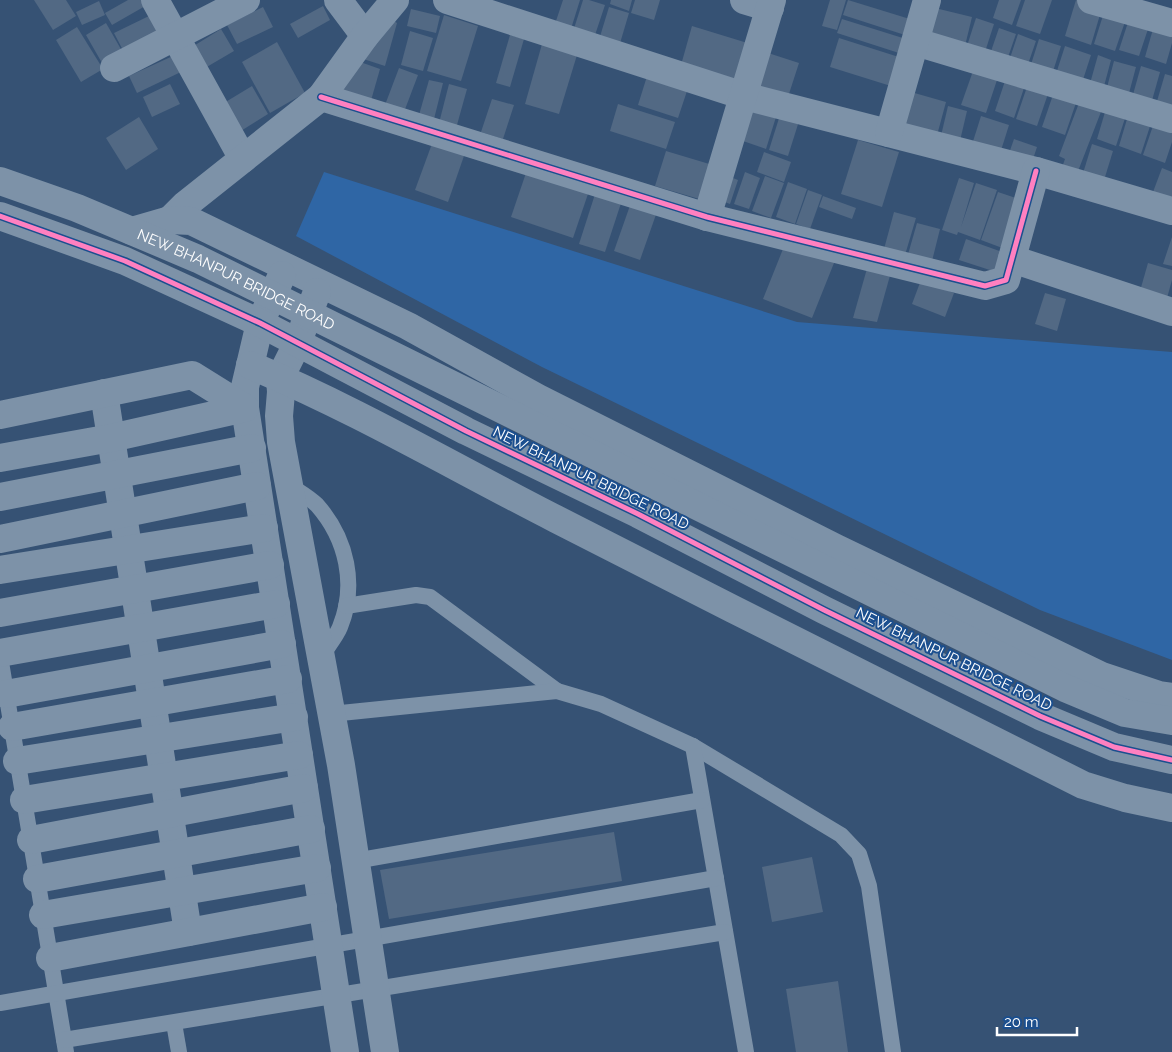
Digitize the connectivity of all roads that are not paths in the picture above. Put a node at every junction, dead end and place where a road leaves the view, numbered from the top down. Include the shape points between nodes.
1 (155, 0) edge
2 (246, 0) edge
3 (338, 0) edge
4 (395, 0) edge
5 (447, 0) edge
6 (744, 0) edge
7 (928, 0) edge
8 (1091, 0) edge
9 (771, 4) edge
10 (1172, 23) edge
11 (176, 36) junction
12 (365, 36) junction
13 (916, 42) junction
14 (114, 68) dead end
15 (744, 96) junction
16 (321, 97) junction
17 (1172, 119) edge
18 (890, 133) junction
19 (243, 159) junction
20 (1036, 171) junction
21 (0, 181) edge
22 (1172, 211) edge
23 (0, 216) edge
24 (707, 217) junction
25 (170, 220) junction
26 (132, 231) junction
27 (1012, 259) junction
28 (285, 267) junction
29 (320, 284) junction
30 (272, 296) junction
31 (1172, 312) edge
32 (308, 314) junction
33 (260, 323) junction
34 (297, 344) junction
35 (250, 365) junction
36 (280, 378) junction
37 (104, 393) junction
38 (245, 408) junction
39 (0, 414) edge
40 (110, 438) junction
41 (252, 448) junction
42 (0, 458) edge
43 (117, 474) junction
44 (289, 485) junction
45 (257, 486) junction
46 (0, 497) edge
47 (123, 514) junction
48 (264, 528) junction
49 (0, 539) edge
50 (128, 550) junction
51 (270, 565) junction
52 (0, 570) edge
53 (134, 589) junction
54 (276, 604) junction
55 (346, 606) junction
56 (0, 613) edge
57 (140, 628) junction
58 (282, 644) junction
59 (321, 657) junction
60 (147, 668) junction
61 (2, 669) edge
62 (288, 679) junction
63 (557, 691) junction
64 (1172, 697) edge
65 (152, 703) junction
66 (331, 714) junction
67 (294, 717) junction
68 (1172, 720) edge
69 (158, 739) junction
70 (693, 746) junction
71 (11, 747) edge
72 (299, 755) junction
73 (1172, 760) edge
74 (164, 777) junction
75 (304, 788) junction
76 (24, 800) junction
77 (702, 800) junction
78 (1172, 808) edge
79 (169, 813) junction
80 (311, 829) junction
81 (31, 840) junction
82 (175, 853) junction
83 (356, 861) junction
84 (317, 868) junction
85 (716, 878) junction
86 (37, 879) junction
87 (181, 891) junction
88 (323, 908) junction
89 (43, 915) junction
90 (188, 932) junction
91 (725, 932) junction
92 (368, 939) junction
93 (329, 945) junction
94 (50, 958) junction
95 (375, 989) junction
96 (56, 993) junction
97 (337, 996) junction
98 (0, 1003) edge
99 (174, 1023) junction
100 (65, 1046) edge
101 (179, 1052) edge
102 (345, 1052) edge
103 (385, 1052) edge
104 (746, 1052) edge
105 (893, 1052) edge

1 - 11 street
2 - 11 street
3 - 12 street
4 - 12 street
5 - 15 street
6 - 9 street
7 - 13 street
8 - 10 street
9 - 15 street
11 - 14 street
11 - 19 street
12 - 16 street
13 - 17 street
13 - 18 street
15 - 18 street
15 - 24 street
16 - 19 street
16 - 24 street
18 - 20 street
19 - 25 street
20 - 22 street
20 - 27 street
21 - 26 street, NEW BHANPUR BRIDGE ROAD
23 - 33 street, NEW BHANPUR BRIDGE ROAD via 125,261
24 - 27 street via 985,286 1006,280
25 - 26 street
25 - 28 street via 191,220
26 - 30 street, NEW BHANPUR BRIDGE ROAD
27 - 31 street
28 - 29 street
28 - 30 street
29 - 32 street
29 - 64 street via 408,326 546,403 836,548 1102,676
30 - 32 street, NEW BHANPUR BRIDGE ROAD
30 - 33 street
32 - 34 street
32 - 68 street, NEW BHANPUR BRIDGE ROAD via 1065,688 1125,713
33 - 34 street, NEW BHANPUR BRIDGE ROAD
33 - 35 street
34 - 36 street
34 - 73 street, NEW BHANPUR BRIDGE ROAD via 1040,716 1114,747
35 - 36 street
35 - 38 street
36 - 44 street via 281,442
36 - 78 street via 1083,785
37 - 38 street via 192,376
37 - 39 street
37 - 40 street
38 - 40 street
38 - 41 street
40 - 42 street
40 - 43 street
41 - 43 street
41 - 45 street
43 - 46 street
43 - 47 street
44 - 55 lane via 316,504 336,531 347,563 349,596
44 - 59 street
45 - 47 street
45 - 48 street
47 - 49 street
47 - 50 street
48 - 50 street
48 - 51 street
50 - 52 street
50 - 53 street
51 - 53 street
51 - 54 street
53 - 56 street
53 - 57 street
54 - 57 street
54 - 58 street
55 - 59 lane via 339,628
55 - 63 lane via 416,595 430,598
57 - 60 street
57 - 61 street
58 - 60 street
58 - 62 street
59 - 66 street
60 - 61 street
60 - 65 street
61 - 71 lane
62 - 65 street
62 - 67 street
63 - 66 lane
63 - 70 lane via 601,704
65 - 69 street
65 - 71 street
66 - 83 street
67 - 69 street
67 - 72 street
69 - 71 street
69 - 74 street
70 - 77 lane
70 - 105 lane via 841,835 859,854 869,886
71 - 76 lane
72 - 74 street
72 - 75 street
74 - 76 street
74 - 79 street
75 - 79 street
75 - 80 street
76 - 81 lane
77 - 83 lane
77 - 85 lane
79 - 81 street
79 - 82 street
80 - 82 street
80 - 84 street
81 - 86 lane
82 - 86 street
82 - 87 street
83 - 92 street
84 - 87 street
84 - 88 street
85 - 91 lane
85 - 92 lane
86 - 89 lane
87 - 89 street
87 - 90 street
88 - 90 street
88 - 93 street
89 - 94 lane
90 - 94 street
91 - 95 lane
91 - 104 lane
92 - 93 lane
92 - 95 street
93 - 96 lane
93 - 97 street
94 - 96 lane
95 - 97 lane
95 - 103 street
96 - 98 lane
96 - 100 lane
97 - 99 lane
97 - 102 street
99 - 100 lane
99 - 101 lane

